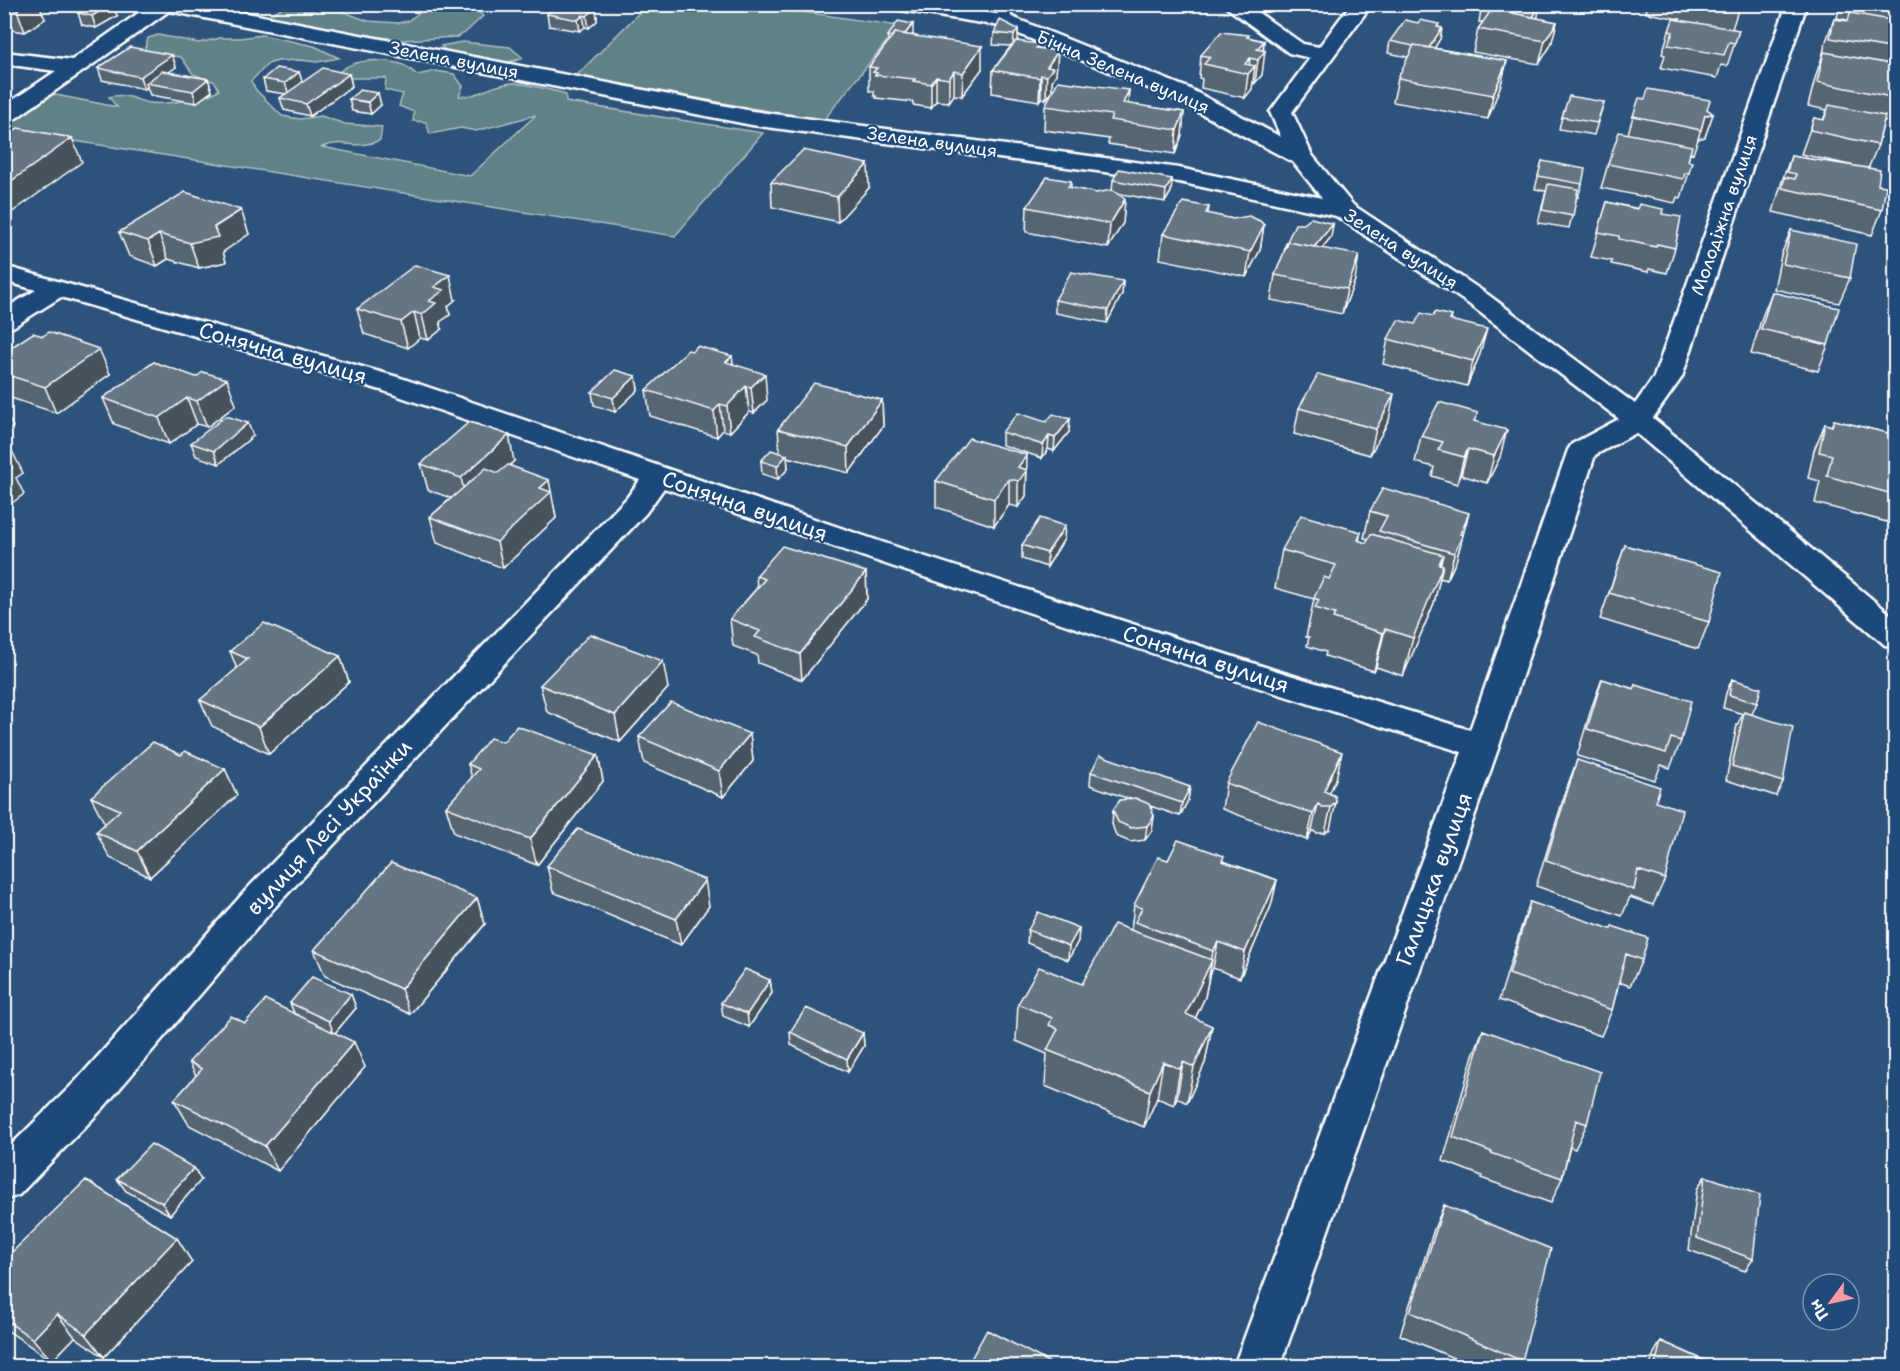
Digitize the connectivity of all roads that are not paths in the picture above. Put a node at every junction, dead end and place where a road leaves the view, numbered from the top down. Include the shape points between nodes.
1 (166, 4) edge
2 (901, 4) edge
3 (1232, 4) edge
4 (1362, 4) edge
5 (1797, 4) edge
6 (1003, 13) edge
7 (1324, 55) junction
8 (4, 58) edge
9 (76, 67) junction
10 (4, 116) edge
11 (1301, 157) junction
12 (1344, 210) junction
13 (4, 273) edge
14 (56, 289) junction
15 (4, 321) edge
16 (1638, 420) junction
17 (658, 476) junction
18 (1896, 637) edge
19 (1482, 746) junction
20 (4, 1181) edge
21 (1257, 1366) edge

1 - 9 street, Зелена вулиця
1 - 12 street, Зелена вулиця via 752,118 1179,175
2 - 6 street, Бічна Зелена вулиця
3 - 7 street via 1296,49
4 - 7 street
5 - 16 street, Молодіжна вулиця via 1668,377
6 - 11 street, Бічна Зелена вулиця via 1180,93
7 - 11 street via 1281,112
8 - 9 street
9 - 10 street, Зелена вулиця
11 - 12 street
12 - 16 street, Зелена вулиця via 1478,299
13 - 14 street, Сонячна вулиця
14 - 15 street
14 - 17 street, Сонячна вулиця via 391,384
16 - 18 street, Зелена вулиця
16 - 19 street, Галицька вулиця via 1582,450
17 - 19 street, Сонячна вулиця via 906,561
17 - 20 street, вулиця Лесі Українки via 636,506 261,898 90,1094
19 - 21 street, Галицька вулиця

